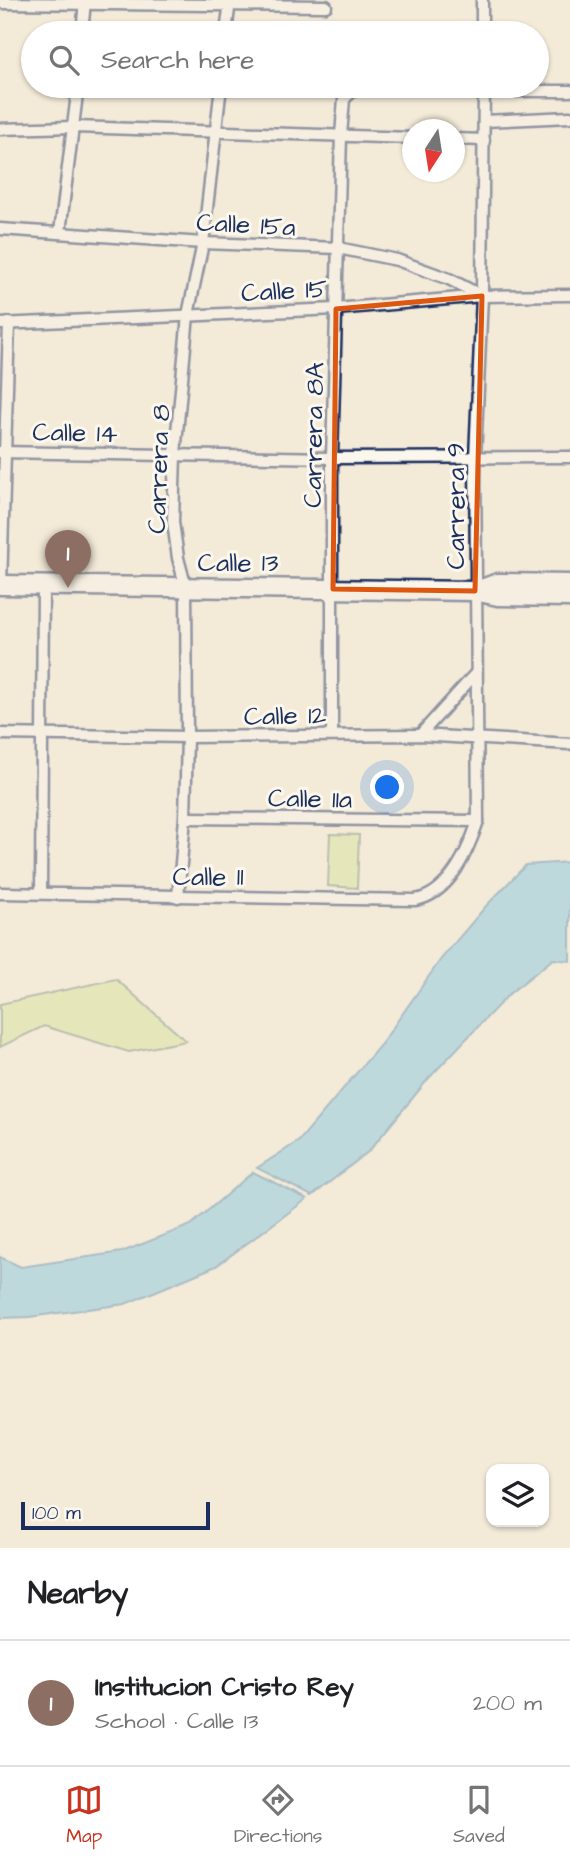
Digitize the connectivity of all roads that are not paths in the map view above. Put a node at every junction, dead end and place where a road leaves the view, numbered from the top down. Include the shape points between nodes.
1 (482, 0) edge
2 (85, 2) edge
3 (0, 3) edge
4 (229, 3) edge
5 (326, 6) dead end
6 (83, 21) edge
7 (227, 21) edge
8 (482, 21) edge
9 (549, 90) edge
10 (570, 91) edge
11 (77, 98) edge
12 (220, 98) edge
13 (345, 98) edge
14 (484, 98) edge
15 (570, 117) edge
16 (484, 121) junction
17 (74, 127) junction
18 (0, 129) edge
19 (217, 130) junction
20 (341, 135) junction
21 (402, 138) edge
22 (465, 139) edge
23 (484, 140) junction
24 (0, 229) edge
25 (60, 232) junction
26 (203, 243) junction
27 (338, 248) junction
28 (570, 295) edge
29 (482, 296) junction
30 (336, 309) junction
31 (188, 315) junction
32 (5, 323) edge
33 (3, 452) edge
34 (175, 454) junction
35 (475, 457) junction
36 (570, 457) edge
37 (332, 458) junction
38 (570, 584) edge
39 (0, 585) edge
40 (43, 586) junction
41 (186, 588) junction
42 (333, 589) junction
43 (475, 591) junction
44 (570, 597) edge
45 (476, 673) junction
46 (0, 734) edge
47 (332, 735) junction
48 (419, 735) junction
49 (43, 736) junction
50 (187, 737) junction
51 (477, 738) junction
52 (570, 744) edge
53 (184, 818) junction
54 (478, 821) junction
55 (0, 892) edge
56 (41, 892) junction
57 (178, 897) junction
58 (415, 900) joint

1 - 8 street
2 - 3 street
2 - 4 street
2 - 6 street
4 - 5 street
4 - 7 street
9 - 10 street
11 - 17 street
12 - 19 street, Carrera 8
13 - 20 street, Carrera 8A
14 - 16 street, Carrera 9
15 - 16 street
16 - 23 street, Carrera 9
17 - 18 street
17 - 19 street
17 - 25 street
19 - 20 street
19 - 26 street, Carrera 8
20 - 21 street
20 - 27 street, Carrera 8A
22 - 23 street
23 - 29 street, Carrera 9
24 - 25 street, Calle 15a
25 - 26 street, Calle 15a
26 - 27 street, Calle 15a
26 - 31 street, Carrera 8
27 - 29 street, Calle 15a via 397,260
27 - 30 street, Carrera 8A
28 - 29 street, Calle 15
29 - 30 street, Calle 15
29 - 35 street, Carrera 9
30 - 31 street, Calle 15
30 - 37 street, Carrera 8A
31 - 32 street, Calle 15
31 - 34 street, Carrera 8
32 - 33 street
33 - 34 street, Calle 14
33 - 39 street
34 - 37 street, Calle 14
34 - 41 street, Carrera 8 via 173,522
35 - 36 street, Calle 14
35 - 37 street, Calle 14
35 - 43 street, Carrera 9
37 - 42 street, Carrera 8A
38 - 43 highway, Calle 13 via 498,583
39 - 40 highway, Calle 13
40 - 41 highway, Calle 13
40 - 49 street
41 - 42 highway, Calle 13
41 - 50 street, Carrera 8
42 - 43 highway, Calle 13
42 - 47 street, Carrera 8A
43 - 44 highway, Calle 13 via 498,596
43 - 45 street, Carrera 9
45 - 48 street
45 - 51 street, Carrera 9
46 - 49 street, Calle 12
47 - 48 street, Calle 12
47 - 50 street, Calle 12
48 - 51 street, Calle 12
49 - 50 street, Calle 12
49 - 56 street
50 - 53 street, Carrera 8
51 - 52 street, Calle 12
51 - 54 street, Carrera 9
53 - 54 street, Calle 11a
53 - 57 street, Carrera 8
54 - 58 street, Carrera 9 via 468,850 438,892
55 - 56 street, Calle 11
56 - 57 street, Calle 11
57 - 58 street, Calle 11

